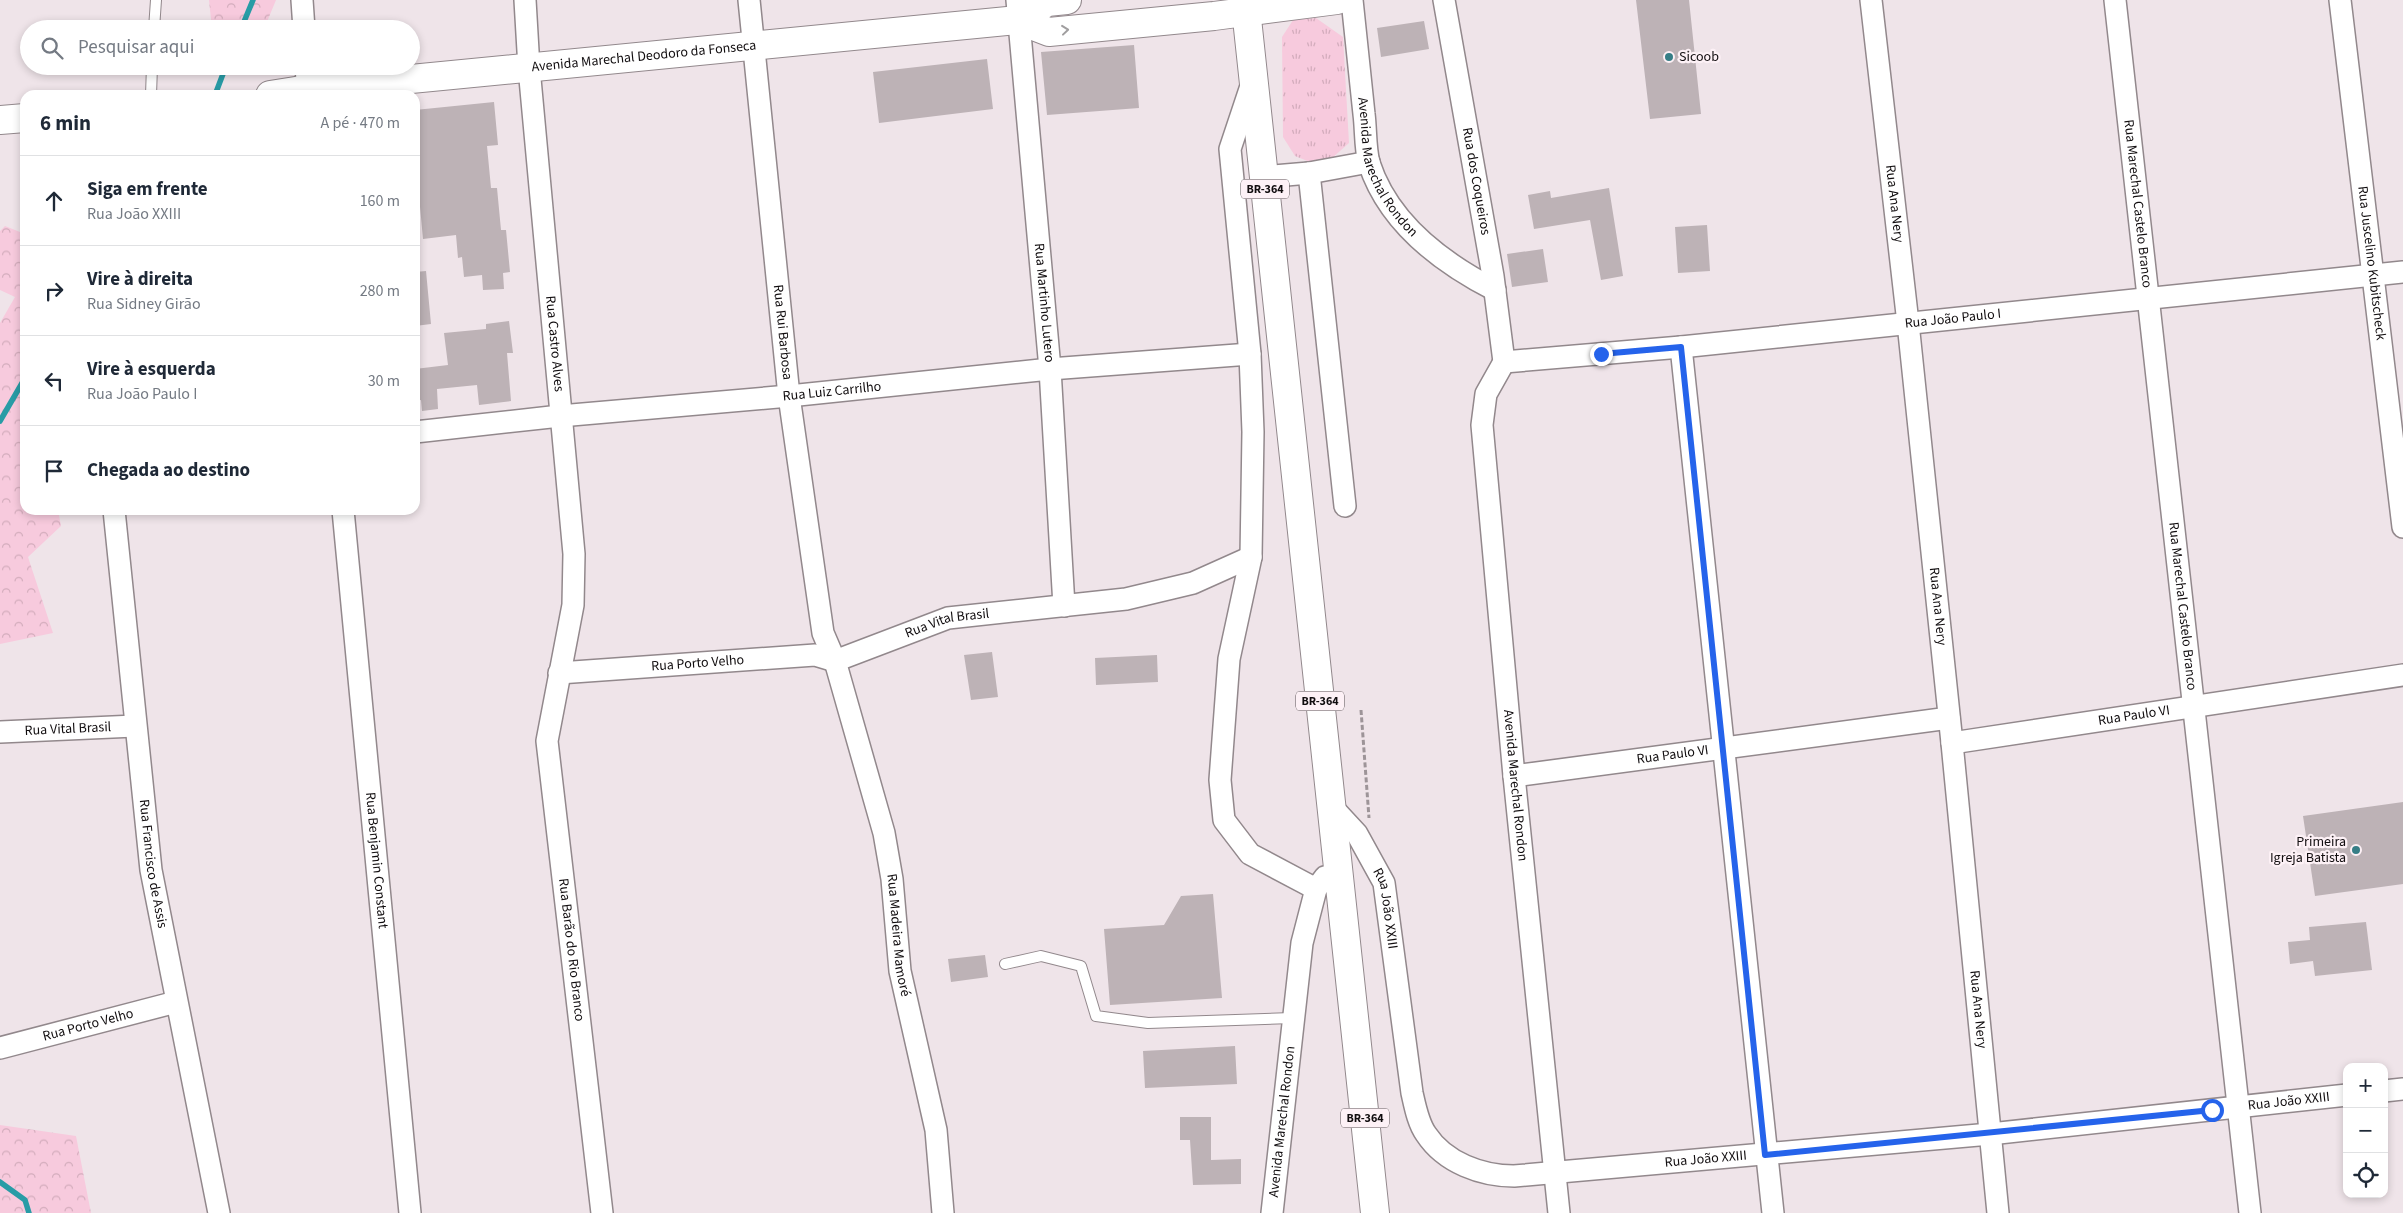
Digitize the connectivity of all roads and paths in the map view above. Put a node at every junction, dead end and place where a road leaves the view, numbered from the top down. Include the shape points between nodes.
1 (156, 0) edge
2 (302, 0) edge
3 (524, 0) edge
4 (748, 0) edge
5 (1067, 0) edge
6 (1337, 0) edge
7 (1352, 0) edge
8 (1444, 0) edge
9 (1871, 0) edge
10 (2115, 0) edge
11 (2340, 0) edge
12 (1246, 5) edge
13 (1018, 10) edge
14 (155, 20) edge
15 (303, 20) edge
16 (753, 47) junction
17 (529, 68) junction
18 (152, 75) edge
19 (1253, 80) junction
20 (308, 84) edge
21 (151, 90) edge
22 (287, 90) edge
23 (20, 118) edge
24 (0, 120) edge
25 (1369, 162) junction
26 (1309, 173) junction
27 (1263, 177) junction
28 (2403, 272) edge
29 (2372, 275) junction
30 (1495, 290) junction
31 (2148, 299) junction
32 (1908, 323) junction
33 (1681, 347) junction
34 (1250, 354) junction
35 (1504, 362) junction
36 (1050, 369) junction
37 (789, 396) junction
38 (560, 416) junction
39 (420, 431) edge
40 (1345, 506) dead end
41 (114, 515) edge
42 (343, 515) edge
43 (2403, 527) edge
44 (1251, 557) junction
45 (1064, 606) junction
46 (835, 661) junction
47 (2403, 675) edge
48 (558, 680) junction
49 (2192, 706) junction
50 (1361, 710) dead end
51 (1949, 718) junction
52 (135, 726) junction
53 (0, 732) edge
54 (1952, 743) junction
55 (1724, 747) junction
56 (1514, 776) junction
57 (1332, 807) junction
58 (1370, 819) dead end
59 (1338, 859) junction
60 (1316, 889) junction
61 (1005, 964) dead end
62 (176, 1002) junction
63 (1292, 1018) junction
64 (0, 1048) edge
65 (2403, 1089) edge
66 (2388, 1091) edge
67 (2343, 1095) edge
68 (2238, 1107) junction
69 (1990, 1134) junction
70 (1765, 1155) junction
71 (1554, 1172) junction
72 (219, 1213) edge
73 (410, 1213) edge
74 (602, 1213) edge
75 (943, 1213) edge
76 (1272, 1213) edge
77 (1375, 1213) edge
78 (1559, 1213) edge
79 (1773, 1213) edge
80 (1998, 1213) edge
81 (2250, 1213) edge

1 - 14 lane
2 - 15 street
3 - 17 street, Rua Castro Alves
4 - 16 street, Rua Rui Barbosa
5 - 13 main road, Avenida Marechal Deodoro da Fonseca
6 - 12 main road, Avenida Marechal Deodoro da Fonseca
7 - 25 street, Avenida Marechal Rondon
8 - 30 street, Rua dos Coqueiros
9 - 32 street, Rua Ana Nery
10 - 31 street, Rua Marechal Castelo Branco
11 - 29 street, Rua Juscelino Kubitscheck
13 -> 12 main road, Avenida Marechal Deodoro da Fonseca via 1049,32
12 - 19 main road, BR-364
13 - 16 main road, Avenida Marechal Deodoro da Fonseca
13 - 36 street, Rua Martinho Lutero
16 - 17 main road, Avenida Marechal Deodoro da Fonseca
16 - 37 street, Rua Rui Barbosa
17 - 20 main road, Avenida Marechal Deodoro da Fonseca
17 - 38 street, Rua Castro Alves
18 - 21 lane
19 - 27 main road, BR-364
19 - 34 street via 1230,149
20 - 22 main road, Avenida Marechal Deodoro da Fonseca
23 - 24 main road
25 - 26 street
25 - 30 street, Avenida Marechal Rondon via 1385,195 1431,251
26 - 27 street
26 - 40 street
27 - 57 main road, BR-364
28 - 29 street, Rua João Paulo I
29 - 31 street, Rua João Paulo I
29 - 43 street, Rua Juscelino Kubitscheck
30 - 35 street, Rua dos Coqueiros
31 - 32 street, Rua João Paulo I
31 - 49 street, Rua Marechal Castelo Branco
32 - 33 street, Rua João Paulo I
32 - 51 street, Rua Ana Nery
33 - 35 street, Rua João Paulo I
33 - 55 street
34 - 36 street, Rua Luiz Carrilho
34 - 44 street via 1253,432
35 - 56 street, Avenida Marechal Rondon via 1486,394 1482,425
36 - 37 street, Rua Luiz Carrilho
36 - 45 street, Rua Martinho Lutero
37 - 38 street, Rua Luiz Carrilho
37 - 46 street, Rua Rui Barbosa via 822,633
38 - 39 street, Rua Luiz Carrilho
38 - 48 street, Rua Castro Alves via 574,554 573,605
41 - 52 street, Rua Francisco de Assis
42 - 73 street, Rua Benjamin Constant
44 - 45 street, Rua Vital Brasil via 1193,584 1126,599
44 - 60 street via 1229,659 1220,780 1224,820 1250,854
45 - 46 street, Rua Vital Brasil via 948,618
46 - 48 street, Rua Porto Velho via 815,655
46 - 75 street, Rua Madeira Mamoré via 884,833 892,879 900,971 936,1130
47 - 49 street, Rua Paulo VI
48 - 74 street, Rua Barão do Rio Branco via 547,741
49 - 54 street, Rua Paulo VI
49 - 68 street, Rua Marechal Castelo Branco
50 - 58 path
51 - 54 street, Rua Ana Nery
51 - 55 street, Rua Paulo VI
52 - 53 street, Rua Vital Brasil
52 - 62 street, Rua Francisco de Assis via 150,870
54 - 69 street, Rua Ana Nery
55 - 56 street, Rua Paulo VI
55 - 70 street
56 - 71 street, Avenida Marechal Rondon
57 - 59 main road, BR-364
57 - 71 street, Rua João XXIII via 1357,834 1384,882 1412,1094 1425,1134 1446,1155 1485,1173 1514,1176
59 - 60 street, Avenida Marechal Rondon
59 - 77 main road, BR-364
60 - 63 street, Avenida Marechal Rondon via 1302,943
61 - 63 lane via 1041,956 1081,966 1096,1016 1148,1023
62 - 64 street, Rua Porto Velho
62 - 72 street, Rua Francisco de Assis
63 - 76 street, Avenida Marechal Rondon
65 - 66 street
67 - 68 street, Rua João XXIII
68 - 69 street, Rua João XXIII
68 - 81 street, Rua Marechal Castelo Branco
69 - 70 street, Rua João XXIII
69 - 80 street, Rua Ana Nery
70 - 71 street, Rua João XXIII
70 - 79 street
71 - 78 street, Avenida Marechal Rondon

